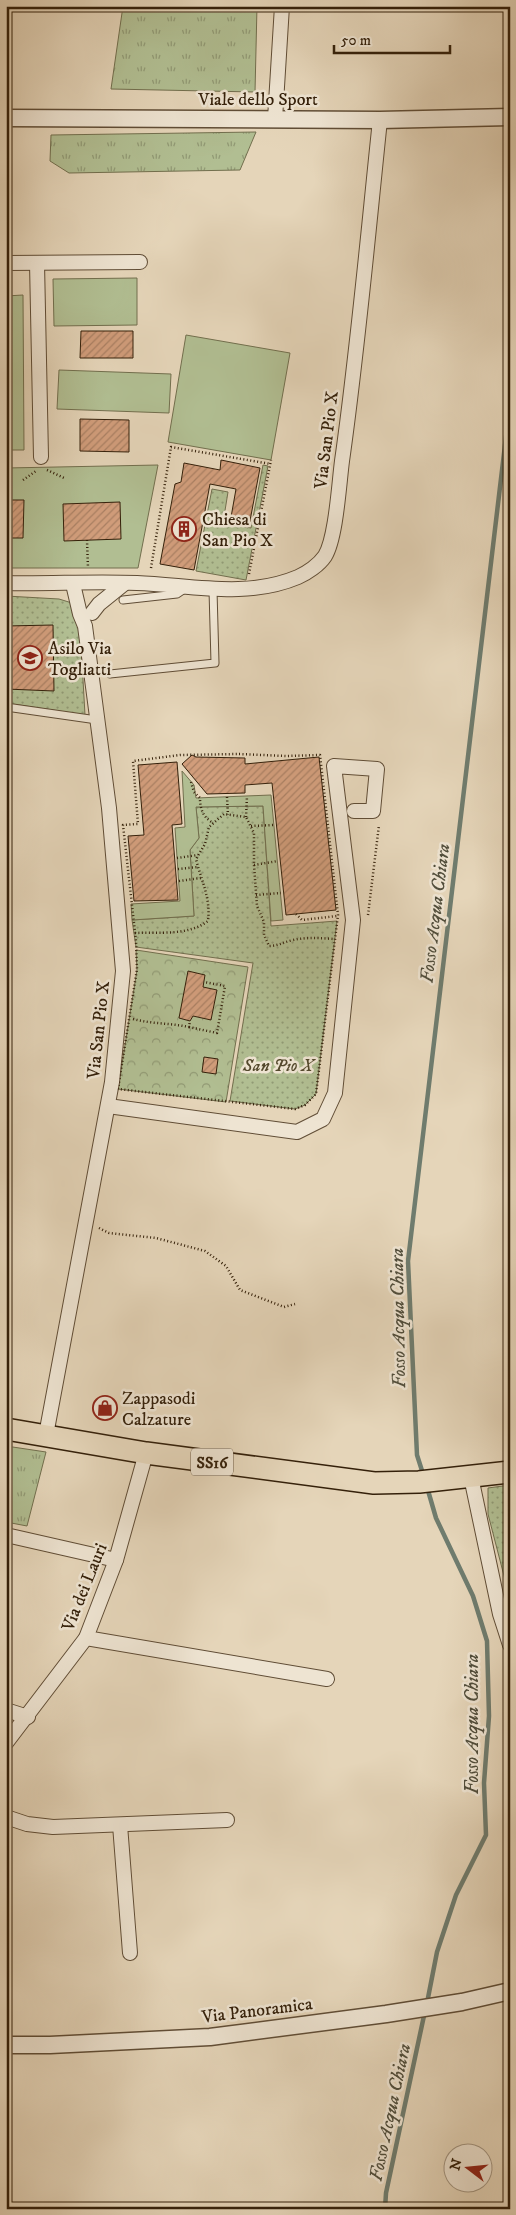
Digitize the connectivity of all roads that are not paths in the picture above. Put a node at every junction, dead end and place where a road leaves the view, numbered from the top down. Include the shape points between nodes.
1 (275, 6) edge
2 (282, 6) edge
3 (280, 28) junction
4 (510, 117) edge
5 (6, 118) edge
6 (275, 119) junction
7 (380, 120) junction
8 (37, 262) junction
9 (140, 262) dead end
10 (6, 263) edge
11 (40, 463) road end
12 (90, 578) junction
13 (126, 583) junction
14 (6, 584) edge
15 (73, 584) junction
16 (187, 588) junction
17 (213, 590) junction
18 (123, 600) dead end
19 (92, 613) junction
20 (85, 626) junction
21 (110, 674) dead end
22 (6, 707) edge
23 (97, 720) junction
24 (354, 811) dead end
25 (108, 1106) junction
26 (6, 1429) edge
27 (46, 1435) junction
28 (146, 1453) junction
29 (510, 1472) edge
30 (471, 1477) junction
31 (6, 1535) edge
32 (116, 1560) junction
33 (86, 1638) junction
34 (510, 1645) edge
35 (328, 1679) dead end
36 (6, 1710) edge
37 (28, 1716) junction
38 (6, 1743) edge
39 (6, 1817) edge
40 (227, 1820) dead end
41 (120, 1825) junction
42 (130, 1953) dead end
43 (510, 1991) edge
44 (6, 2045) edge

1 - 3 street
2 - 3 street
3 - 6 street
4 - 7 street, Viale dello Sport
5 - 6 street, Viale dello Sport
6 - 7 street, Viale dello Sport
7 - 17 street, Via San Pio X via 347,426 333,526 325,556 306,572 274,585
8 - 9 street
8 - 10 street
8 - 11 street
12 - 13 street, Via San Pio X
12 - 15 street, Via San Pio X
12 - 19 street
13 - 16 street, Via San Pio X
13 - 19 street
14 - 15 street
15 - 20 street, Via San Pio X
16 - 17 street, Via San Pio X
16 - 18 lane via 177,594
17 - 21 lane via 215,663
19 - 20 street
20 - 23 street, Via San Pio X
22 - 23 lane
23 - 25 street, Via San Pio X via 109,808 123,971
24 - 25 street via 372,812 376,770 334,766 353,920 335,1092 323,1119 297,1132
25 - 27 street, Via San Pio X
26 - 27 main road, SS16
27 - 28 main road, SS16
28 - 30 main road, SS16 via 374,1483
28 - 32 street, Via dei Lauri
29 - 30 main road, SS16
30 - 34 street via 500,1614
31 - 32 street
32 - 33 street, Via dei Lauri
33 - 35 street
33 - 37 street, Via dei Lauri
36 - 37 street
37 - 38 street, Via dei Lauri
39 - 41 street via 53,1827
40 - 41 street
41 - 42 street
43 - 44 street, Via Panoramica via 386,2014 210,2037

